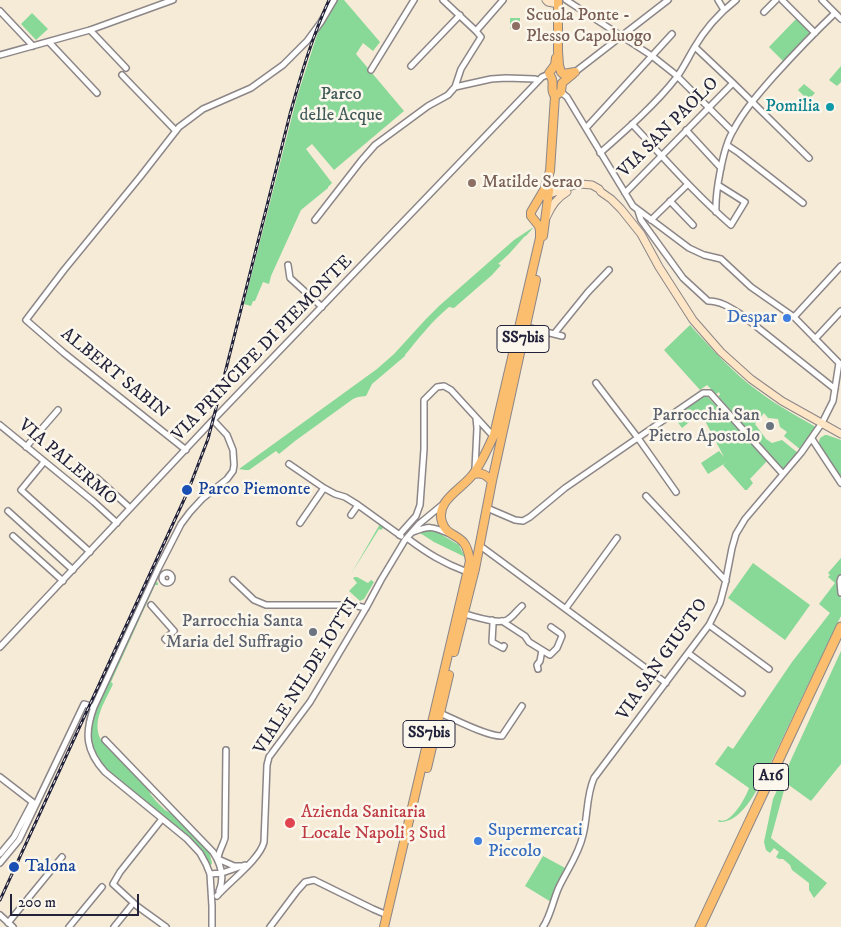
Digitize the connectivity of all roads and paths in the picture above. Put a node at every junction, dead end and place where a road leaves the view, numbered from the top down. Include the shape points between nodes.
1 (173, 0) edge
2 (334, 0) edge
3 (414, 0) edge
4 (443, 0) edge
5 (503, 0) edge
6 (546, 0) edge
7 (566, 0) edge
8 (668, 0) edge
9 (718, 0) edge
10 (736, 0) edge
11 (776, 0) edge
12 (782, 0) edge
13 (822, 0) edge
14 (559, 1) edge
15 (450, 2) edge
16 (724, 10) junction
17 (0, 11) edge
18 (764, 12) dead end
19 (835, 13) junction
20 (460, 15) junction
21 (841, 19) edge
22 (90, 30) junction
23 (476, 31) junction
24 (815, 33) junction
25 (672, 34) dead end
26 (621, 36) junction
27 (48, 42) junction
28 (33, 46) junction
29 (695, 47) junction
30 (558, 51) junction
31 (0, 55) edge
32 (652, 56) junction
33 (410, 66) dead end
34 (126, 68) dead end
35 (371, 70) dead end
36 (575, 72) junction
37 (549, 74) junction
38 (122, 75) dead end
39 (678, 76) junction
40 (538, 80) junction
41 (733, 83) junction
42 (455, 87) junction
43 (97, 93) dead end
44 (558, 94) junction
45 (752, 102) junction
46 (708, 108) junction
47 (632, 124) junction
48 (586, 128) junction
49 (686, 130) junction
50 (176, 131) junction
51 (732, 132) junction
52 (726, 145) junction
53 (600, 153) junction
54 (661, 155) junction
55 (809, 158) dead end
56 (721, 168) junction
57 (550, 171) junction
58 (550, 184) junction
59 (688, 184) junction
60 (718, 185) junction
61 (562, 190) junction
62 (601, 192) junction
63 (625, 193) junction
64 (549, 194) junction
65 (670, 201) junction
66 (803, 203) dead end
67 (535, 205) junction
68 (638, 210) junction
69 (716, 212) junction
70 (545, 219) junction
71 (315, 220) dead end
72 (651, 220) junction
73 (692, 225) dead end
74 (288, 264) dead end
75 (841, 266) edge
76 (609, 270) dead end
77 (322, 307) junction
78 (841, 311) edge
79 (794, 317) junction
80 (526, 327) junction
81 (554, 334) junction
82 (562, 336) dead end
83 (815, 339) junction
84 (840, 364) edge
85 (596, 383) dead end
86 (835, 389) junction
87 (58, 410) dead end
88 (476, 417) junction
89 (499, 417) junction
90 (214, 420) junction
91 (822, 424) junction
92 (0, 425) edge
93 (841, 434) edge
94 (494, 436) junction
95 (638, 438) junction
96 (812, 439) junction
97 (26, 447) junction
98 (186, 450) junction
99 (497, 458) junction
100 (44, 462) junction
101 (289, 464) dead end
102 (474, 474) junction
103 (783, 474) junction
104 (96, 478) dead end
105 (492, 481) junction
106 (841, 484) edge
107 (324, 488) junction
108 (676, 492) dead end
109 (646, 496) dead end
110 (443, 504) junction
111 (358, 505) junction
112 (130, 508) junction
113 (487, 508) junction
114 (8, 511) dead end
115 (351, 516) dead end
116 (116, 523) junction
117 (300, 523) dead end
118 (448, 533) junction
119 (399, 535) junction
120 (481, 535) junction
121 (13, 536) dead end
122 (408, 537) junction
123 (617, 538) dead end
124 (463, 542) junction
125 (479, 545) junction
126 (90, 552) junction
127 (158, 569) junction
128 (73, 570) junction
129 (468, 572) junction
130 (164, 574) dead end
131 (841, 578) edge
132 (233, 580) dead end
133 (63, 581) junction
134 (726, 581) junction
135 (841, 593) edge
136 (151, 605) dead end
137 (522, 606) dead end
138 (366, 608) junction
139 (566, 608) junction
140 (464, 614) junction
141 (492, 620) junction
142 (502, 621) junction
143 (709, 625) junction
144 (841, 627) edge
145 (551, 628) dead end
146 (841, 640) edge
147 (169, 644) dead end
148 (504, 646) dead end
149 (0, 647) edge
150 (542, 650) junction
151 (688, 653) junction
152 (538, 669) dead end
153 (769, 669) dead end
154 (666, 683) junction
155 (742, 694) dead end
156 (522, 706) dead end
157 (94, 708) junction
158 (440, 713) junction
159 (105, 740) dead end
160 (226, 750) dead end
161 (0, 777) edge
162 (34, 804) junction
163 (162, 819) junction
164 (22, 829) junction
165 (0, 854) edge
166 (62, 857) dead end
167 (218, 859) junction
168 (0, 863) edge
169 (248, 864) junction
170 (210, 874) junction
171 (222, 875) junction
172 (236, 876) junction
173 (102, 887) dead end
174 (217, 896) junction
175 (131, 906) dead end
176 (212, 906) junction
177 (0, 915) edge
178 (387, 915) junction
179 (10, 925) edge
180 (69, 927) edge
181 (114, 927) edge
182 (166, 927) edge
183 (212, 927) edge
184 (270, 927) edge
185 (384, 927) edge
186 (390, 927) edge
187 (543, 927) edge
188 (700, 927) edge
189 (707, 927) edge

1 - 22 street
2 - 50 street via 307,41 282,65 251,88 203,109
3 - 35 street
4 - 15 street
5 - 23 street
6 - 14 main road
7 - 26 street
8 - 26 street
9 - 16 street
10 - 16 street
11 - 18 street
12 - 24 street
13 - 19 street
14 - 30 main road
15 - 20 street
16 - 29 street
17 - 28 street
19 - 21 street
19 - 24 street
20 - 23 street
20 - 33 street
22 - 27 street
22 - 34 street
23 - 42 street via 481,37 461,69
24 - 45 street
25 - 32 street
26 - 32 street
26 - 36 street
27 - 28 street
27 - 43 street
28 - 31 street
29 - 39 street
29 - 41 street
30 - 36 main road via 562,74
30 - 37 main road
32 - 39 street
32 - 48 street
36 - 44 main road via 562,83
37 - 40 street, VIA PRINCIPE DI PIEMONTE
37 - 44 main road, SS7bis via 552,92
38 - 50 street
39 - 46 street
39 - 47 street
40 - 42 street via 491,79
40 - 77 street, VIA PRINCIPE DI PIEMONTE
41 - 45 street
41 - 46 street, VIA SAN PAOLO
42 - 71 street via 376,145
44 - 48 street via 567,97
44 - 57 main road, SS7bis
45 - 51 street
45 - 55 street
46 - 49 street, VIA SAN PAOLO
46 - 51 street
47 - 53 street
47 - 54 street
48 - 53 street
49 - 54 street, VIA SAN PAOLO
49 - 56 street
50 - 98 street, ALBERT SABIN via 26,320
51 - 52 street
52 - 56 street
52 - 66 street
53 - 63 street
54 - 59 street
54 - 63 street, VIA SAN PAOLO
56 - 60 street
57 - 58 main road, SS7bis
57 - 67 main road, SS7bis
58 - 61 main road
58 - 64 main road, SS7bis
59 - 65 street
59 - 69 street
60 - 69 street
60 - 69 street via 745,202 731,225
61 - 62 main road via 580,184 592,185
61 - 64 main road
62 - 70 main road via 584,188 570,190 556,200
62 - 91 main road via 621,208 641,234 693,320 721,352 751,379
63 - 68 street
64 - 67 main road
64 - 70 main road, SS7bis
65 - 72 street
65 - 73 street
67 - 70 main road via 542,204
67 - 89 main road, SS7bis via 531,216 539,226 540,238
68 - 72 street
68 - 86 street via 641,220 683,278 708,301 728,306 742,315
70 - 80 main road, SS7bis via 541,257
72 - 79 street via 689,248 704,256 720,259 751,287
74 - 77 street via 290,278
75 - 79 street
76 - 81 street
77 - 90 street, VIA PRINCIPE DI PIEMONTE
78 - 83 street
79 - 83 street
80 - 81 street
80 - 99 main road, SS7bis
81 - 82 street
83 - 84 street
84 - 86 street, VIA SAN GIUSTO
85 - 95 street
86 - 91 street, VIA SAN GIUSTO
87 - 97 street
88 - 89 street via 487,425
88 - 94 street
88 - 102 street
88 - 119 street via 444,386 437,387 424,400 420,505 416,516
89 - 94 main road, SS7bis
90 - 98 street, VIA PRINCIPE DI PIEMONTE
90 - 127 street via 227,435 233,450 233,471 190,512
91 - 93 main road
91 - 96 street, VIA SAN GIUSTO
92 - 97 street, VIA PALERMO
94 - 99 street via 498,444
94 - 102 main road, SS7bis
95 - 103 street via 703,393 710,393
95 - 108 street
95 - 113 street via 523,521
96 - 103 street, VIA SAN GIUSTO
96 - 106 street
97 - 100 street, VIA PALERMO
98 - 112 street, VIA PRINCIPE DI PIEMONTE
99 - 105 main road, SS7bis
100 - 116 street, VIA PALERMO
100 - 126 street via 21,490
101 - 107 street
102 - 105 main road via 484,474
102 - 110 main road, SS7bis
103 - 134 street, VIA SAN GIUSTO via 740,525
104 - 112 street
105 - 113 main road, SS7bis
107 - 111 street
107 - 117 street
109 - 134 street
110 - 118 main road via 440,515
110 - 122 street, VIALE NILDE IOTTI
111 - 115 street
111 - 119 street
112 - 116 street, VIA PRINCIPE DI PIEMONTE
113 - 120 main road, SS7bis
114 - 128 street
116 - 126 street, VIA PRINCIPE DI PIEMONTE
118 - 122 street via 428,526
118 - 124 main road
119 - 122 street
120 - 124 main road via 471,542
120 - 125 main road, SS7bis
121 - 133 street
122 - 129 street via 433,556
122 - 138 street, VIALE NILDE IOTTI
123 - 139 street
124 - 129 main road, SS7bis via 470,561
125 - 139 street
125 - 140 main road, SS7bis
126 - 128 street, VIA PRINCIPE DI PIEMONTE
127 - 130 street
127 - 157 street
128 - 133 street, VIA PRINCIPE DI PIEMONTE
129 - 178 main road, SS7bis
131 - 135 street
132 - 138 street via 254,600 266,604
133 - 149 street, VIA PRINCIPE DI PIEMONTE
134 - 143 street, VIA SAN GIUSTO
136 - 147 street via 174,631 165,639
137 - 142 street via 512,617
138 - 169 street, VIALE NILDE IOTTI via 310,702 269,757 266,765 264,842
139 - 154 street
140 - 141 street
140 - 158 main road, SS7bis
141 - 142 street
141 - 148 street via 492,642 502,648
142 - 150 street
143 - 151 street, VIA SAN GIUSTO
143 - 153 street
144 - 188 highway, A16
145 - 150 street via 562,634 557,648 551,655
146 - 189 highway, A16
150 - 152 street
151 - 154 street, VIA SAN GIUSTO
151 - 155 street
154 - 187 street, VIA SAN GIUSTO via 594,778 581,843
156 - 158 street via 500,737
157 - 162 street via 84,704
157 - 163 street via 88,736 97,764
158 - 186 main road, SS7bis
159 - 167 street
160 - 167 street via 225,838
161 - 162 street
162 - 164 street
163 - 170 street via 200,853
163 - 182 street via 113,884
164 - 165 street
164 - 168 street via 19,840
166 - 179 street
167 - 169 street via 234,866
167 - 171 street
169 - 171 street
169 - 172 street, VIALE NILDE IOTTI
170 - 171 street
170 - 176 street
171 - 172 street
171 - 174 street
172 - 174 street, VIALE NILDE IOTTI
173 - 180 street
174 - 176 street
175 - 181 street
176 - 183 street
177 - 179 street
178 - 184 street via 314,880 305,882 297,890
178 - 185 main road, SS7bis

